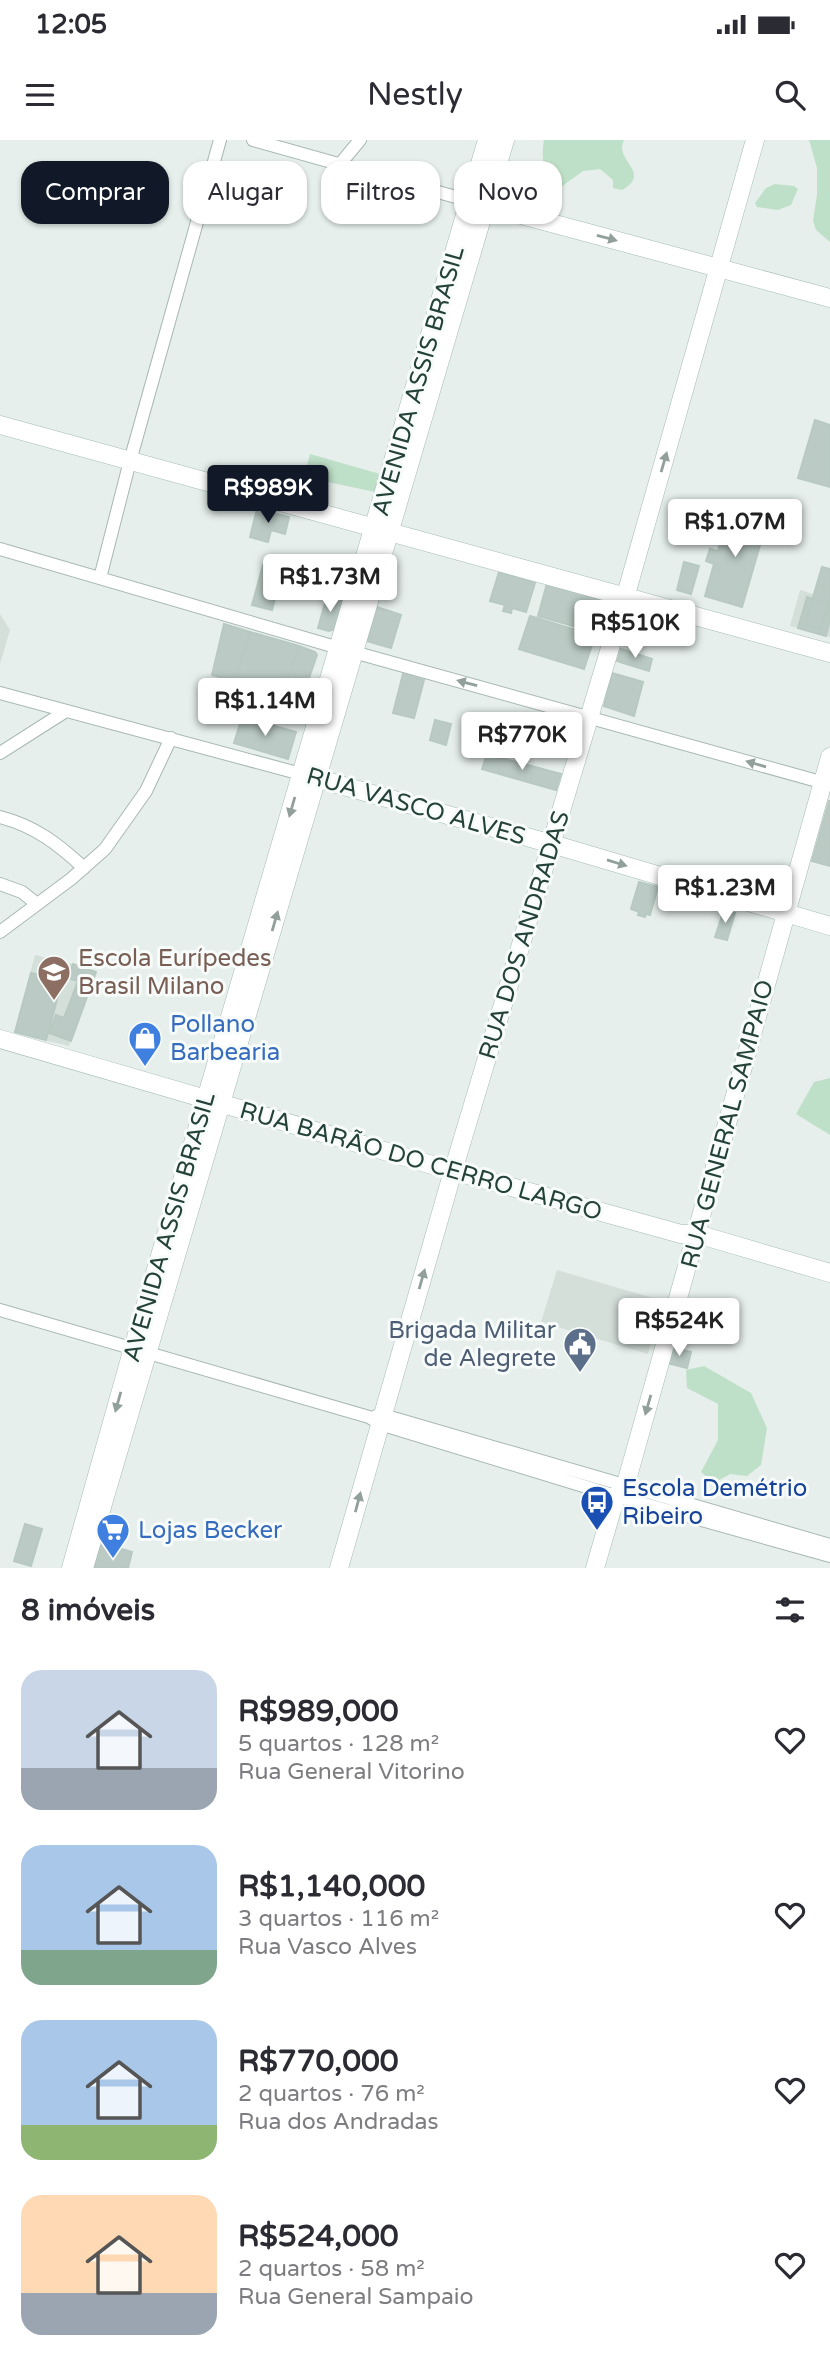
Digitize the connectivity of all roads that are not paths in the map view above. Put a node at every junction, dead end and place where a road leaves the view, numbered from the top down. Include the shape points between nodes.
1 (220, 140) edge
2 (253, 140) edge
3 (360, 140) edge
4 (487, 140) edge
5 (505, 140) edge
6 (755, 140) edge
7 (329, 161) edge
8 (342, 161) edge
9 (484, 161) edge
10 (496, 161) edge
11 (472, 224) edge
12 (556, 224) edge
13 (719, 268) junction
14 (830, 298) edge
15 (0, 425) edge
16 (130, 461) junction
17 (382, 530) junction
18 (0, 549) edge
19 (100, 578) junction
20 (625, 598) junction
21 (347, 650) junction
22 (830, 653) edge
23 (0, 693) edge
24 (66, 711) junction
25 (590, 716) junction
26 (171, 738) junction
27 (0, 753) edge
28 (830, 757) edge
29 (309, 776) junction
30 (826, 784) edge
31 (0, 817) edge
32 (552, 844) junction
33 (84, 868) junction
34 (0, 884) edge
35 (37, 904) junction
36 (785, 913) junction
37 (830, 926) edge
38 (0, 932) edge
39 (0, 1039) edge
40 (214, 1102) junction
41 (453, 1171) junction
42 (690, 1238) junction
43 (830, 1273) edge
44 (830, 1284) edge
45 (0, 1310) edge
46 (141, 1350) junction
47 (377, 1419) junction
48 (620, 1491) junction
49 (830, 1545) edge
50 (830, 1556) edge
51 (71, 1568) edge
52 (84, 1568) edge
53 (339, 1568) edge
54 (594, 1568) edge

1 - 16 street
2 - 7 street
3 - 8 street
4 - 9 street
5 - 10 street
6 - 13 street, RUA DOS ANDRADAS
11 - 17 street, AVENIDA ASSIS BRASIL
12 -> 13 street
13 - 14 street
20 -> 13 street, RUA DOS ANDRADAS
15 - 16 street
16 - 17 street
16 - 19 street
17 - 20 street
17 - 21 street, AVENIDA ASSIS BRASIL
18 - 19 street
19 - 21 street
20 - 22 street
20 - 25 street, RUA DOS ANDRADAS
25 -> 21 street
21 - 29 street, AVENIDA ASSIS BRASIL
23 - 24 street, RUA VASCO ALVES
24 - 26 street, RUA VASCO ALVES
24 - 27 street
30 -> 25 street
25 - 32 street, RUA DOS ANDRADAS
26 - 29 street, RUA VASCO ALVES
26 - 33 street via 146,791 105,849
28 - 30 street, RUA GENERAL SAMPAIO
29 - 32 street, RUA VASCO ALVES
29 - 40 street, AVENIDA ASSIS BRASIL
30 - 36 street, RUA GENERAL SAMPAIO
31 - 33 street via 53,839
32 -> 36 street, RUA VASCO ALVES
32 - 41 street, RUA DOS ANDRADAS
33 - 35 street
34 - 35 street
35 - 38 street
36 - 37 street, RUA VASCO ALVES
36 - 42 street, RUA GENERAL SAMPAIO
39 - 40 street, RUA BARÃO DO CERRO LARGO
40 - 41 street, RUA BARÃO DO CERRO LARGO
40 - 46 street, AVENIDA ASSIS BRASIL
41 - 42 street, RUA BARÃO DO CERRO LARGO
47 -> 41 street, RUA DOS ANDRADAS
42 - 43 street, RUA BARÃO DO CERRO LARGO
42 - 44 street, RUA BARÃO DO CERRO LARGO
42 -> 48 street, RUA GENERAL SAMPAIO
45 - 46 street
46 - 47 street
46 -> 51 street, AVENIDA ASSIS BRASIL
46 - 52 street, AVENIDA ASSIS BRASIL
47 - 48 street
53 -> 47 street, RUA DOS ANDRADAS
48 - 49 street
48 - 50 street
48 - 54 street, RUA GENERAL SAMPAIO

